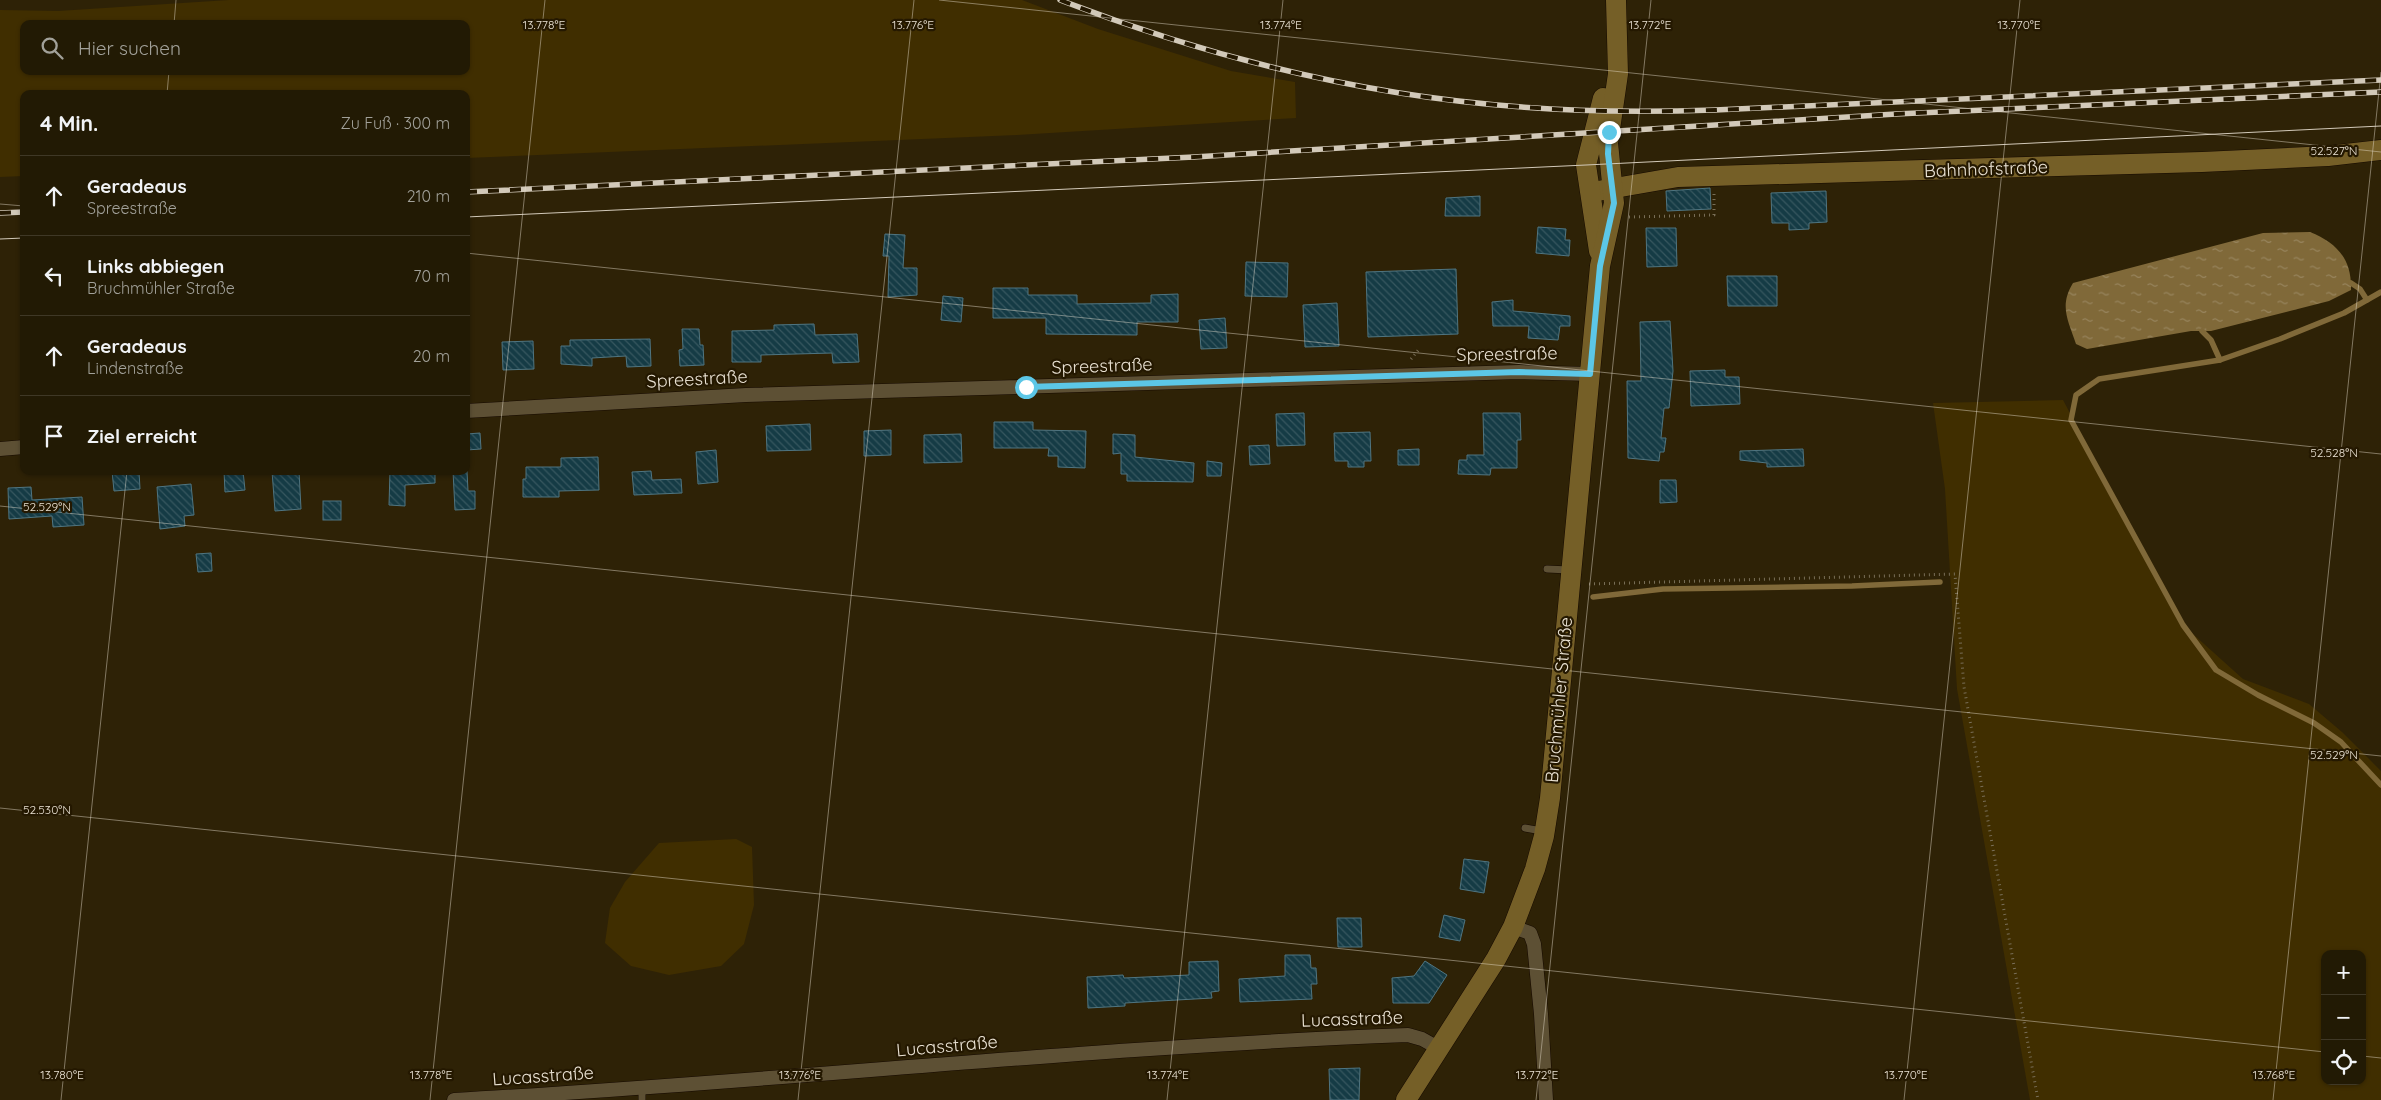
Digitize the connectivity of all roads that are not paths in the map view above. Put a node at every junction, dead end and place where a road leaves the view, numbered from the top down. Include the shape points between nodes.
1 (1616, 0) edge
2 (1616, 42) junction
3 (2381, 150) edge
4 (1613, 189) junction
5 (1592, 192) junction
6 (1600, 266) junction
7 (1590, 374) junction
8 (470, 411) edge
9 (20, 447) edge
10 (0, 449) edge
11 (1547, 569) dead end
12 (1570, 577) junction
13 (1513, 927) junction
14 (1440, 1049) junction
15 (642, 1094) edge
16 (505, 1099) edge
17 (454, 1100) edge
18 (1406, 1100) edge
19 (1546, 1100) edge

1 - 2 main road
2 - 4 main road, Bruchmühler Straße via 1618,74 1608,143
2 - 5 main road, Bruchmühler Straße via 1588,150 1586,165
3 - 4 main road, Bahnhofstraße via 2202,162 1678,177
4 - 5 main road, Bahnhofstraße
4 - 6 main road, Bruchmühler Straße via 1613,216
5 - 6 main road, Bruchmühler Straße
6 - 7 main road, Bruchmühler Straße
7 - 8 street, Spreestraße via 1519,372 746,395
7 - 12 main road, Bruchmühler Straße
9 - 10 street
11 - 12 lane
12 - 13 main road, Bruchmühler Straße via 1550,798 1535,830 1535,869
13 - 14 main road, Bruchmühler Straße
13 - 19 street via 1530,933 1534,944
14 - 15 street, Lucasstraße via 1422,1038 1408,1035 1165,1047
14 - 18 main road, Bruchmühler Straße
15 - 16 street, Lucasstraße
16 - 17 street, Lucasstraße

